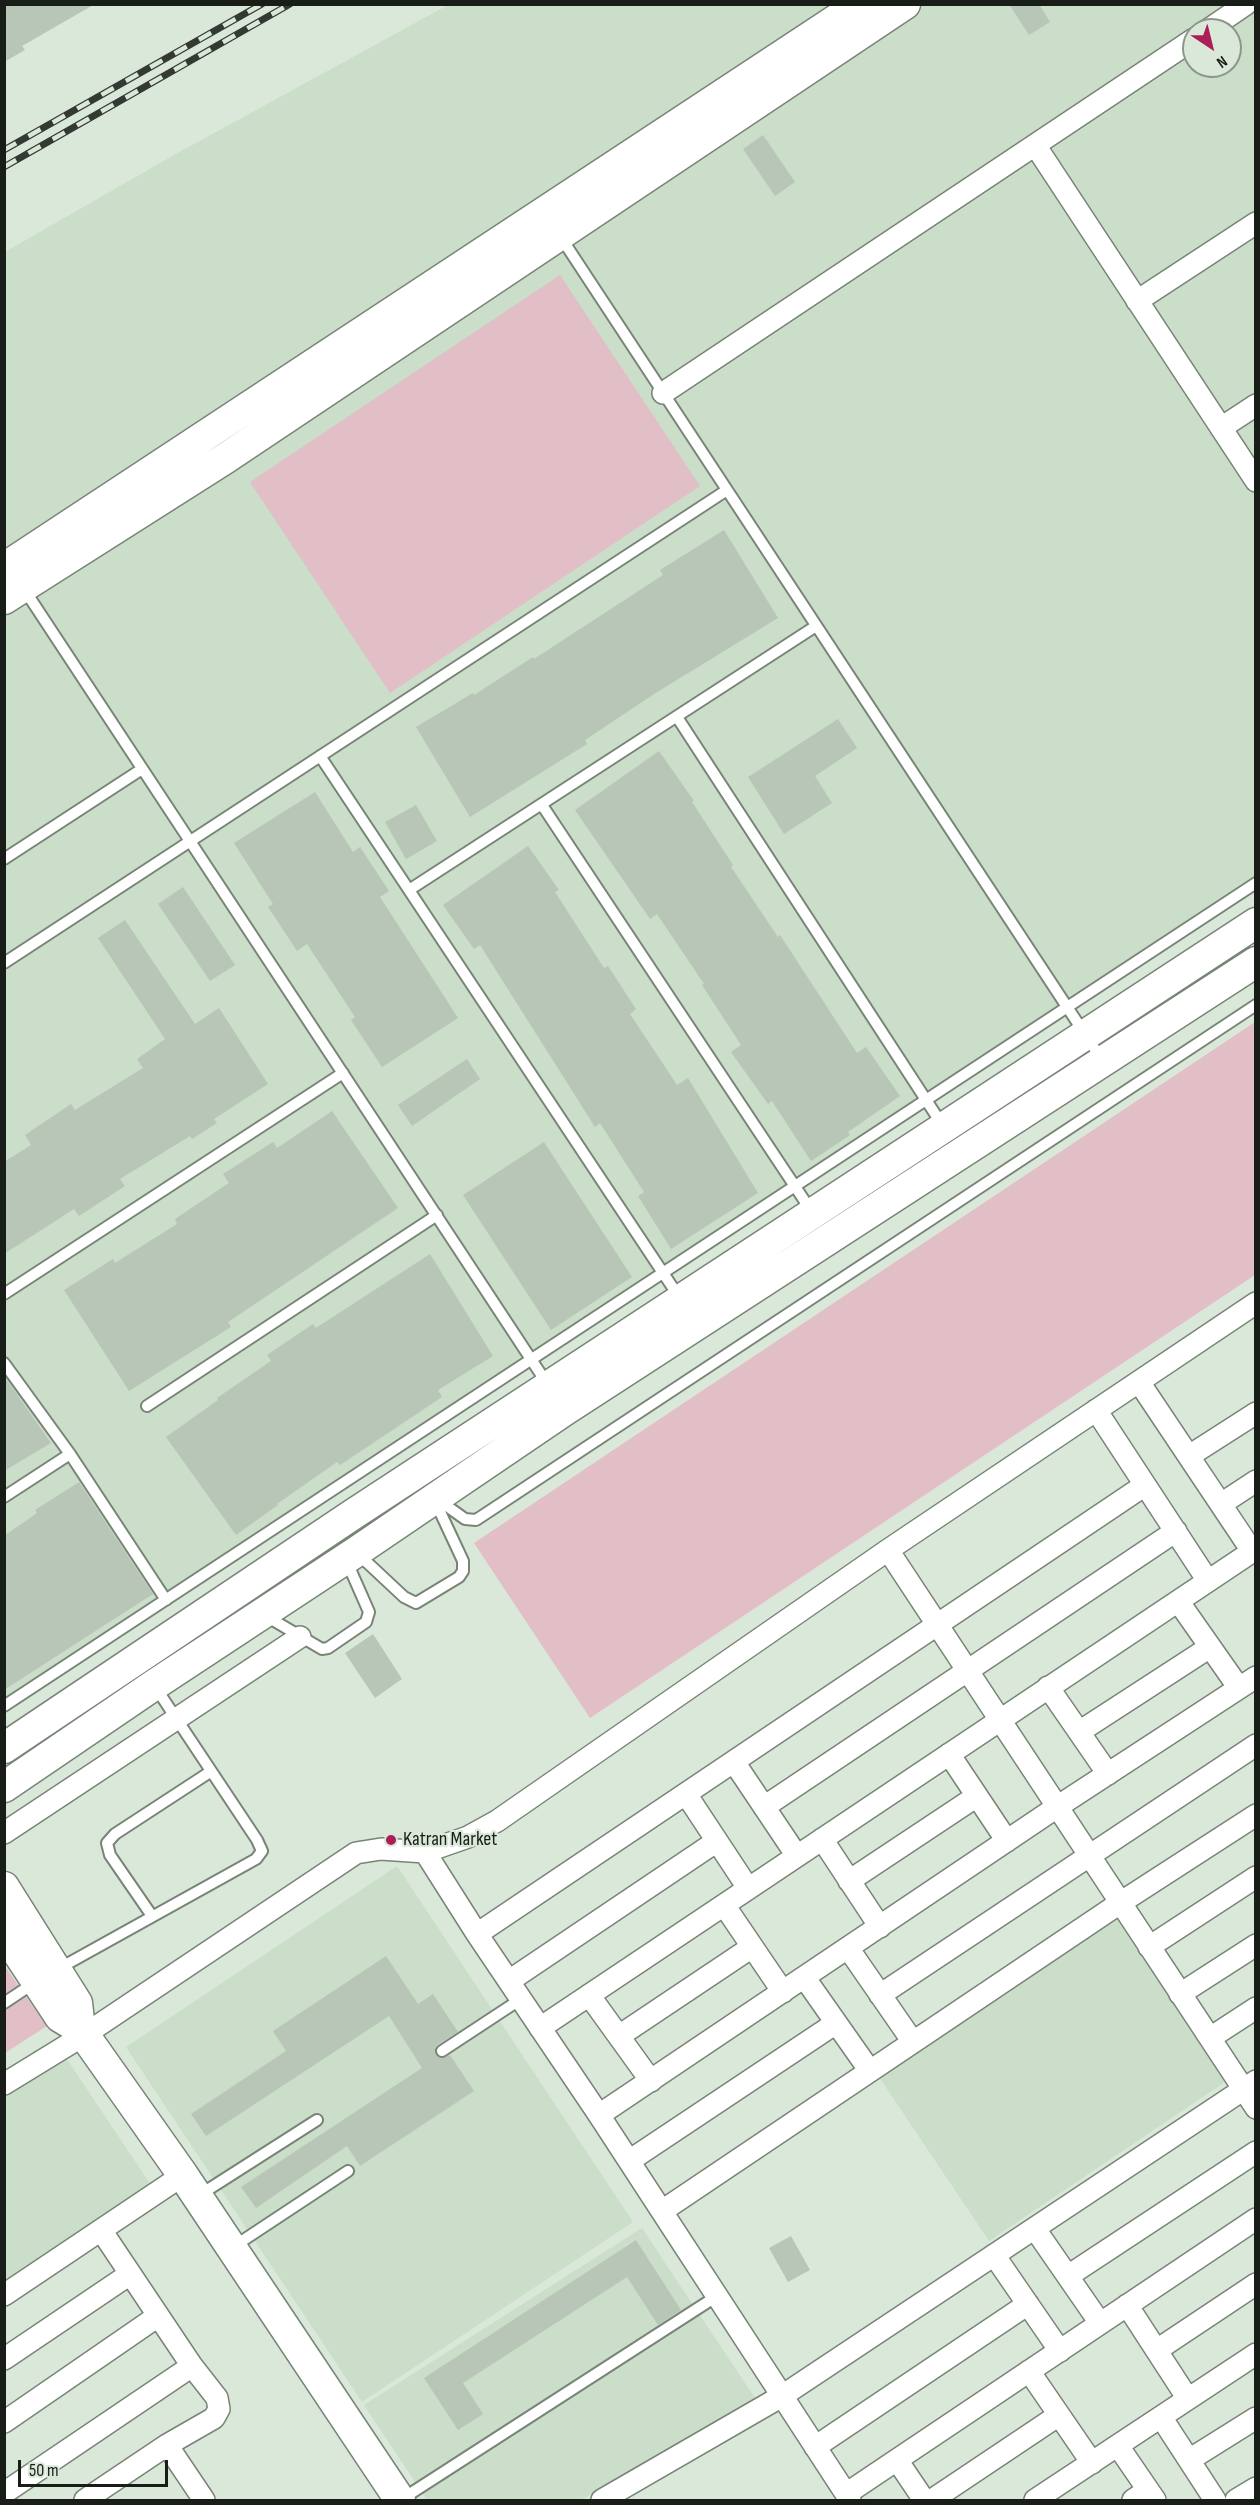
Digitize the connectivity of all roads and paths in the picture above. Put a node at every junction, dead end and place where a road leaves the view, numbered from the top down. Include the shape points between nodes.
1 (860, 4) edge
2 (905, 4) edge
3 (1246, 4) edge
4 (1226, 18) edge
5 (1182, 47) edge
6 (1035, 145) junction
7 (1256, 223) edge
8 (552, 224) junction
9 (1137, 301) junction
10 (663, 393) junction
11 (1256, 405) edge
12 (1221, 428) junction
13 (1256, 481) edge
14 (727, 490) junction
15 (12, 579) edge
16 (816, 626) junction
17 (677, 717) junction
18 (320, 756) junction
19 (142, 769) junction
20 (542, 805) junction
21 (190, 842) junction
22 (4, 859) edge
23 (1256, 883) edge
24 (409, 890) junction
25 (1256, 923) edge
26 (1256, 962) edge
27 (4, 963) edge
28 (1256, 1005) edge
29 (1067, 1007) junction
30 (1085, 1035) junction
31 (1103, 1062) junction
32 (343, 1073) junction
33 (926, 1100) junction
34 (944, 1128) junction
35 (795, 1186) junction
36 (813, 1214) junction
37 (437, 1215) junction
38 (663, 1273) junction
39 (4, 1294) edge
40 (681, 1300) junction
41 (1256, 1303) edge
42 (530, 1360) junction
43 (4, 1363) edge
44 (1139, 1382) junction
45 (557, 1398) junction
46 (147, 1406) dead end
47 (1096, 1410) junction
48 (1256, 1413) edge
49 (70, 1454) junction
50 (1189, 1456) junction
51 (1256, 1481) edge
52 (1145, 1485) junction
53 (4, 1497) edge
54 (434, 1498) junction
55 (1221, 1504) junction
56 (1176, 1531) junction
57 (888, 1550) junction
58 (1254, 1550) edge
59 (351, 1555) junction
60 (1208, 1581) junction
61 (166, 1600) junction
62 (1178, 1601) junction
63 (262, 1614) junction
64 (937, 1625) junction
65 (300, 1637) junction
66 (1210, 1647) junction
67 (966, 1670) junction
68 (1247, 1683) edge
69 (153, 1685) junction
70 (1048, 1687) junction
71 (4, 1706) edge
72 (177, 1720) junction
73 (999, 1720) junction
74 (1079, 1732) junction
75 (1256, 1745) edge
76 (4, 1748) edge
77 (949, 1754) junction
78 (734, 1762) junction
79 (210, 1772) junction
80 (1108, 1774) junction
81 (4, 1787) edge
82 (686, 1794) junction
83 (976, 1796) junction
84 (764, 1807) junction
85 (1057, 1807) junction
86 (1256, 1815) edge
87 (4, 1833) edge
88 (822, 1839) junction
89 (717, 1841) junction
90 (1007, 1841) junction
91 (425, 1851) junction
92 (1089, 1855) junction
93 (797, 1856) junction
94 (1256, 1878) edge
95 (849, 1881) junction
96 (4, 1887) edge
97 (748, 1888) junction
98 (1120, 1903) junction
99 (724, 1905) junction
100 (152, 1916) junction
101 (879, 1927) junction
102 (4, 1932) edge
103 (477, 1934) junction
104 (1256, 1945) edge
105 (752, 1947) junction
106 (1149, 1947) junction
107 (848, 1948) junction
108 (46, 1975) junction
109 (804, 1977) junction
110 (509, 1981) junction
111 (783, 1992) junction
112 (1180, 1994) junction
113 (590, 1995) junction
114 (880, 1995) junction
115 (521, 1999) junction
116 (4, 2003) edge
117 (1256, 2008) edge
118 (836, 2023) junction
119 (540, 2028) junction
120 (82, 2032) junction
121 (619, 2036) junction
122 (1210, 2038) junction
123 (913, 2042) junction
124 (442, 2052) dead end
125 (870, 2071) junction
126 (651, 2081) junction
127 (4, 2084) edge
128 (1249, 2086) edge
129 (1256, 2108) edge
130 (599, 2115) junction
131 (317, 2120) dead end
132 (1256, 2152) edge
133 (629, 2162) junction
134 (348, 2171) dead end
135 (190, 2186) junction
136 (662, 2211) junction
137 (1256, 2219) edge
138 (1035, 2229) junction
139 (101, 2230) junction
140 (232, 2247) junction
141 (994, 2255) junction
142 (130, 2274) junction
143 (1068, 2276) junction
144 (1256, 2284) edge
145 (4, 2295) edge
146 (717, 2296) junction
147 (1028, 2304) junction
148 (1127, 2305) junction
149 (158, 2316) junction
150 (1100, 2324) junction
151 (1157, 2350) junction
152 (1060, 2351) junction
153 (1256, 2354) edge
154 (4, 2359) edge
155 (192, 2366) junction
156 (1029, 2371) junction
157 (782, 2396) junction
158 (1188, 2399) junction
159 (1059, 2415) junction
160 (1161, 2417) junction
161 (1256, 2418) edge
162 (4, 2422) edge
163 (167, 2445) junction
164 (815, 2446) junction
165 (1118, 2446) junction
166 (897, 2460) junction
167 (1189, 2460) junction
168 (1092, 2463) junction
169 (1256, 2488) edge
170 (4, 2493) edge
171 (1145, 2497) edge
172 (848, 2498) edge
173 (200, 2499) edge
174 (85, 2500) edge
175 (400, 2500) edge
176 (602, 2500) edge
177 (924, 2500) edge
178 (932, 2500) edge
179 (1035, 2500) edge
180 (1215, 2500) edge
181 (1236, 2500) edge

1 - 8 street
2 - 8 street
3 - 4 street
5 - 6 street
6 - 9 street
6 - 10 street
7 - 9 street
8 - 10 lane
8 - 15 street
9 - 12 street
10 - 14 lane
11 - 12 street
12 - 13 street
14 - 16 lane
14 - 18 lane
15 - 19 lane
16 - 17 lane
16 - 29 lane
17 - 20 lane
17 - 33 lane
18 - 21 lane
18 - 24 lane
19 - 21 lane
19 - 22 lane
20 - 24 lane
20 - 35 lane
21 - 27 lane
21 - 32 lane
23 - 29 lane
24 - 38 lane
25 - 30 street
26 - 31 street
28 - 54 lane via 476,1520 465,1519
29 - 30 lane
29 - 33 lane
30 - 31 lane
30 - 34 street
31 - 45 street
32 - 37 lane
32 - 39 lane
33 - 34 lane
33 - 35 lane
34 - 36 street
35 - 36 lane
35 - 38 lane
36 - 40 street
37 - 42 lane
37 - 46 lane
38 - 40 lane
38 - 42 lane
40 - 45 street
41 - 44 street
42 - 45 lane
42 - 61 lane
43 - 49 lane
44 - 47 street
44 - 50 street
45 - 54 street
45 - 76 street
47 - 52 street
47 - 57 street
48 - 50 street
49 - 53 lane
49 - 61 lane
50 - 55 street
51 - 55 street
52 - 56 street
52 - 64 street
54 - 59 street
54 - 59 lane via 463,1561 459,1577 416,1603
55 - 58 street
56 - 60 street
56 - 67 street
57 - 64 street
57 - 91 street via 497,1821 468,1837
58 - 60 street
59 - 63 street
59 - 65 lane via 369,1618 328,1648 322,1649
60 - 62 street
61 - 71 lane
62 - 66 street
62 - 70 street
63 - 65 lane
63 - 69 street
64 - 67 street
64 - 78 street
65 - 72 street
66 - 68 street
66 - 74 street
67 - 73 street
67 - 84 street
68 - 80 street
69 - 72 lane
69 - 81 street
70 - 73 street
70 - 74 street
72 - 79 lane
72 - 87 street
73 - 77 street
73 - 85 street
74 - 80 street
75 - 92 street
77 - 83 street
77 - 88 street
78 - 82 street
78 - 84 street
79 - 100 lane via 107,1843 110,1855
79 - 100 lane via 261,1851 256,1859
80 - 85 street
82 - 89 street
82 - 103 street
83 - 90 street
83 - 95 street
84 - 93 street
85 - 90 street
85 - 92 street
86 - 98 street
88 - 93 street
88 - 95 street
89 - 97 street
89 - 110 street
90 - 101 street
91 - 103 street
91 - 120 street via 381,1849 356,1854
92 - 98 street
92 - 114 street
93 - 97 street
94 - 106 street
95 - 101 street
96 - 108 street
97 - 99 street
98 - 106 street
98 - 123 street
99 - 105 street
99 - 113 street
100 - 108 lane
101 - 107 street
102 - 108 street
103 - 110 street
104 - 112 street
105 - 111 street
105 - 121 street
106 - 112 street
107 - 109 street
107 - 114 street
108 - 116 lane
108 - 120 street via 60,2017
109 - 111 street
109 - 118 street
110 - 115 street
111 - 126 street
112 - 122 street
113 - 119 street
113 - 121 street
114 - 123 street
115 - 119 street
115 - 124 lane
117 - 122 street
118 - 125 street
118 - 133 street
119 - 130 street
120 - 127 street
120 - 135 street
121 - 126 street
122 - 128 street
123 - 125 street
125 - 136 street
126 - 130 street
128 - 129 street
128 - 138 street
130 - 133 street
131 - 135 lane
132 - 143 street
133 - 136 street
134 - 140 lane
135 - 139 street
135 - 140 street
136 - 146 street
137 - 148 street
138 - 141 street
138 - 143 street
139 - 142 street
139 - 145 street
140 - 175 street
141 - 147 street
141 - 157 street
142 - 149 street
142 - 154 street
143 - 150 street
144 - 151 street
146 - 157 street
146 - 175 lane
147 - 152 street
147 - 164 street
148 - 150 street
148 - 151 street
149 - 155 street
149 - 162 street
150 - 152 street
151 - 158 street
152 - 156 street
153 - 158 street
155 - 163 street via 217,2398 219,2409 214,2418
155 - 170 street
156 - 159 street
156 - 166 street
157 - 164 street
157 - 176 street
158 - 160 street
159 - 168 street
159 - 178 street
160 - 165 street
160 - 167 street
161 - 167 street
163 - 173 street
163 - 174 street
164 - 172 street
165 - 168 street
165 - 171 street
166 - 172 street
166 - 177 street
167 - 180 street
168 - 179 street
169 - 181 street

